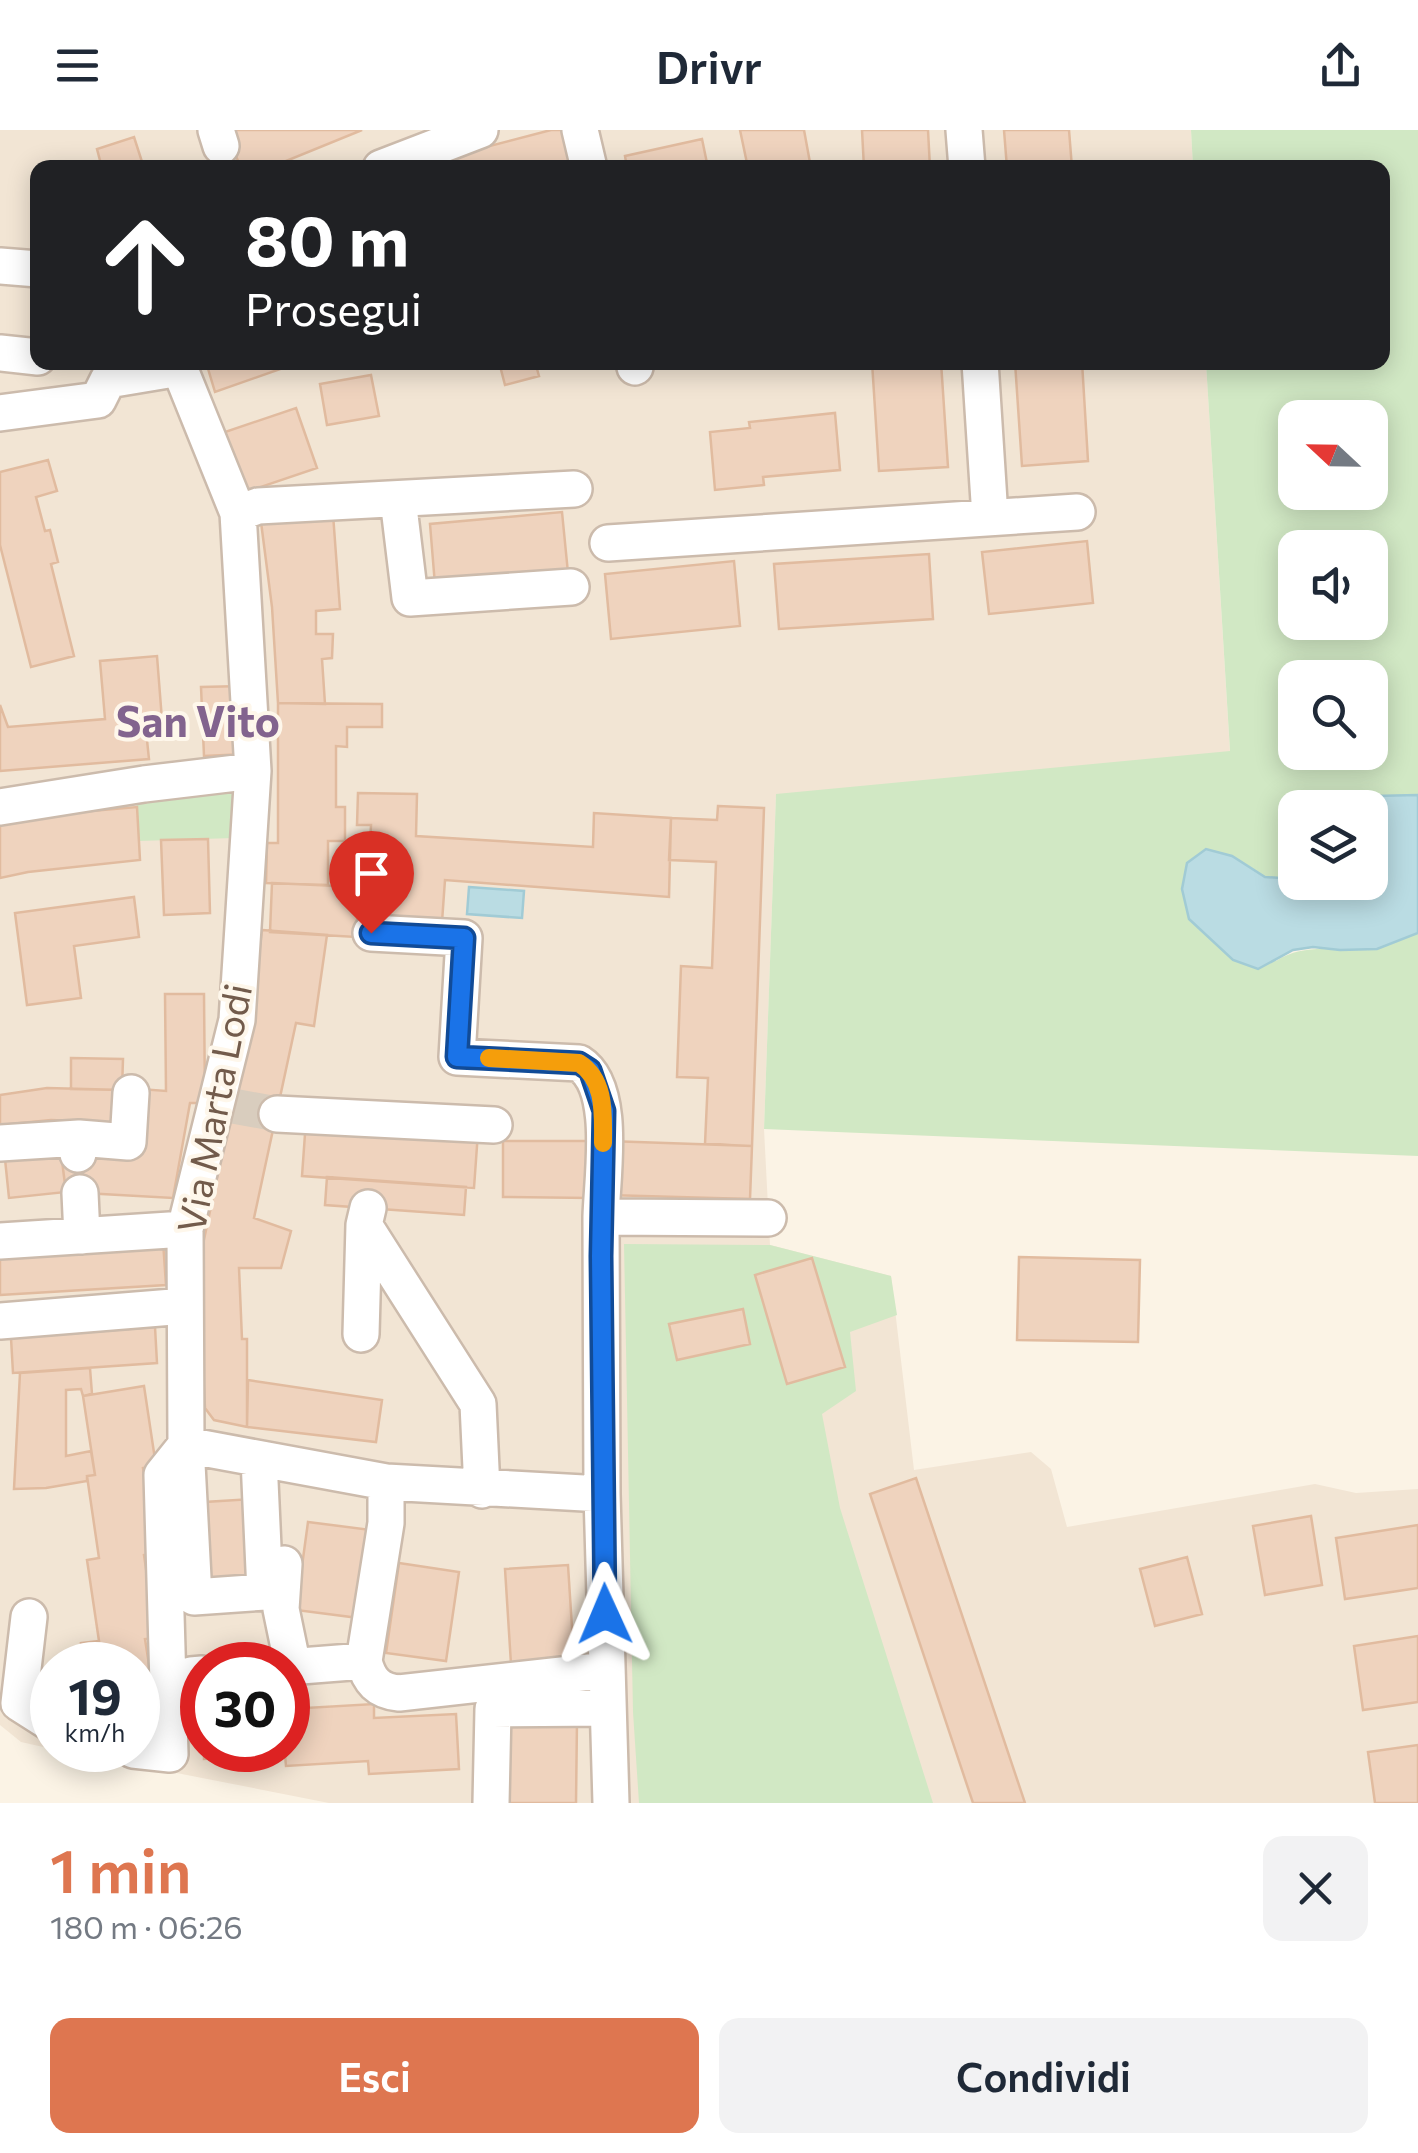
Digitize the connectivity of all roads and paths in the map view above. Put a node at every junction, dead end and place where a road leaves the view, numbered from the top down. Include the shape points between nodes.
1 (480, 130) edge
2 (580, 130) edge
3 (964, 130) edge
4 (402, 160) edge
5 (586, 160) edge
6 (966, 160) edge
7 (0, 266) edge
8 (30, 268) edge
9 (0, 353) edge
10 (30, 356) edge
11 (180, 370) edge
12 (981, 370) edge
13 (101, 371) edge
14 (0, 413) edge
15 (574, 489) dead end
16 (398, 499) junction
17 (1077, 512) dead end
18 (238, 513) junction
19 (990, 517) junction
20 (608, 543) dead end
21 (572, 588) dead end
22 (253, 771) junction
23 (0, 807) edge
24 (371, 933) dead end
25 (131, 1093) dead end
26 (277, 1114) tunnel mouth
27 (494, 1125) dead end
28 (0, 1143) edge
29 (80, 1192) dead end
30 (601, 1216) junction
31 (768, 1218) dead end
32 (184, 1229) junction
33 (82, 1236) junction
34 (0, 1241) edge
35 (185, 1306) junction
36 (0, 1321) edge
37 (361, 1334) dead end
38 (186, 1446) junction
39 (258, 1459) junction
40 (386, 1482) junction
41 (482, 1490) junction
42 (602, 1494) junction
43 (286, 1526) dead end
44 (29, 1617) dead end
45 (286, 1642) edge
46 (364, 1661) junction
47 (310, 1665) edge
48 (607, 1670) junction
49 (608, 1708) junction
50 (30, 1710) edge
51 (160, 1753) edge
52 (491, 1803) edge
53 (611, 1803) edge

1 - 4 street
2 - 5 street
3 - 6 street
7 - 8 street
9 - 10 street
11 - 18 street, Via Marta Lodi
12 - 19 street
13 - 14 street via 98,400
15 - 16 street
16 - 18 street via 258,506
16 - 21 street via 410,598
17 - 19 street
18 - 22 street, Via Marta Lodi
19 - 20 street
22 - 23 street
22 - 32 street, Via Marta Lodi via 237,1020 224,1104
24 - 30 street via 464,938 457,1057 579,1063 590,1070 604,1111
25 - 28 street via 128,1142
26 - 27 street
29 - 33 street
30 - 31 street
30 - 42 street
32 - 33 street
32 - 35 street, Via Marta Lodi
33 - 34 street
35 - 36 street
35 - 38 street, Via Marta Lodi
37 - 41 street via 366,1216 478,1404
38 - 39 street
38 - 39 street, Via Marta Lodi via 194,1597 265,1592
38 - 51 street via 162,1475 170,1754
39 - 40 street
40 - 41 street
40 - 46 street via 386,1523
41 - 42 street
42 - 48 street
43 - 45 street via 281,1609
44 - 50 street via 19,1703
46 - 47 street
46 - 48 street via 368,1678 385,1692 399,1693
48 - 49 street
49 - 52 street via 493,1709
49 - 53 street

